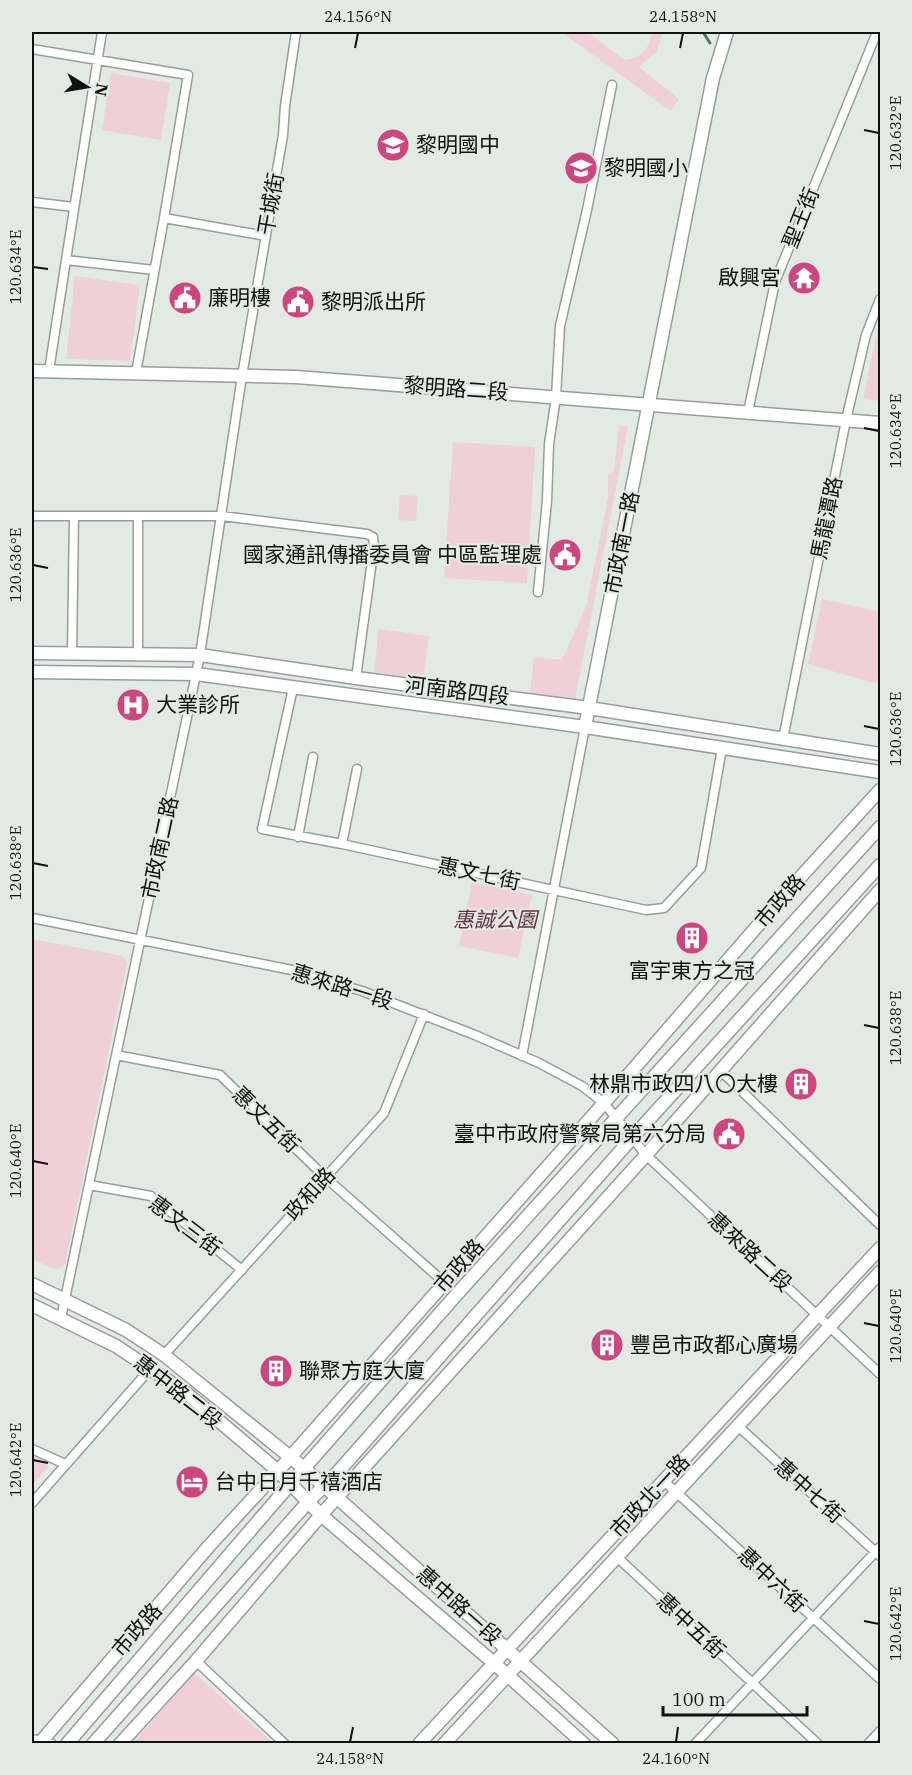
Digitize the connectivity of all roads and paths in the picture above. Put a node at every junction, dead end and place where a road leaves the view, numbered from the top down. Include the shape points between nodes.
1 (102, 32) edge
2 (296, 32) edge
3 (727, 32) edge
4 (877, 32) edge
5 (32, 49) edge
6 (97, 60) junction
7 (612, 85) dead end
8 (32, 202) edge
9 (74, 207) junction
10 (164, 218) junction
11 (266, 236) junction
12 (66, 260) junction
13 (154, 270) junction
14 (880, 299) edge
15 (32, 370) edge
16 (49, 371) junction
17 (136, 373) junction
18 (242, 376) junction
19 (556, 397) junction
20 (649, 404) junction
21 (748, 412) junction
22 (846, 420) junction
23 (880, 423) edge
24 (32, 516) edge
25 (74, 516) junction
26 (138, 516) junction
27 (222, 516) junction
28 (538, 592) dead end
29 (32, 653) edge
30 (72, 653) junction
31 (138, 654) junction
32 (200, 656) junction
33 (32, 672) edge
34 (196, 674) junction
35 (356, 678) junction
36 (293, 688) junction
37 (589, 708) junction
38 (585, 727) junction
39 (783, 739) junction
40 (723, 748) junction
41 (880, 754) edge
42 (313, 757) dead end
43 (357, 769) dead end
44 (880, 772) edge
45 (880, 790) edge
46 (880, 826) edge
47 (298, 836) junction
48 (342, 844) junction
49 (880, 865) edge
50 (553, 890) junction
51 (880, 890) edge
52 (32, 918) edge
53 (141, 940) junction
54 (424, 1014) junction
55 (116, 1055) junction
56 (522, 1056) junction
57 (720, 1070) junction
58 (604, 1103) junction
59 (620, 1123) junction
60 (632, 1137) junction
61 (646, 1155) junction
62 (326, 1177) junction
63 (89, 1185) junction
64 (880, 1226) edge
65 (880, 1248) edge
66 (242, 1269) junction
67 (880, 1272) edge
68 (445, 1283) junction
69 (32, 1284) edge
70 (65, 1299) junction
71 (32, 1305) edge
72 (818, 1315) junction
73 (61, 1318) junction
74 (830, 1326) junction
75 (164, 1355) junction
76 (151, 1368) junction
77 (880, 1374) edge
78 (738, 1426) junction
79 (32, 1449) edge
80 (291, 1457) junction
81 (65, 1464) junction
82 (305, 1469) junction
83 (278, 1471) junction
84 (664, 1481) junction
85 (291, 1483) junction
86 (324, 1486) junction
87 (677, 1492) junction
88 (337, 1497) junction
89 (308, 1502) junction
90 (32, 1503) edge
91 (321, 1515) junction
92 (879, 1552) edge
93 (617, 1557) junction
94 (814, 1618) junction
95 (508, 1649) junction
96 (196, 1661) junction
97 (520, 1661) junction
98 (495, 1664) junction
99 (507, 1675) junction
100 (880, 1678) edge
101 (752, 1683) junction
102 (880, 1731) edge
103 (41, 1742) edge
104 (67, 1743) edge
105 (93, 1743) edge
106 (120, 1743) edge
107 (285, 1743) edge
108 (419, 1743) edge
109 (444, 1743) edge
110 (584, 1743) edge
111 (613, 1743) edge
112 (695, 1743) edge
113 (818, 1743) edge
114 (868, 1743) edge

1 - 6 street
2 - 11 street, 干城街
3 - 20 street, 市政南一路 via 713,78
4 - 21 street, 聖王街 via 774,282
5 - 6 street
6 - 9 street
6 - 10 street via 188,75
7 - 19 street via 560,326
8 - 9 street
9 - 12 street
10 - 11 street
10 - 13 street
11 - 18 street, 干城街
12 - 13 street
12 - 16 street
13 - 17 street
14 - 22 street, 馬龍潭路 via 866,335
15 - 16 street, 黎明路二段
16 - 17 street, 黎明路二段
17 - 18 street, 黎明路二段
18 - 19 street, 黎明路二段 via 296,376
18 - 27 street, 市政南二路
19 - 20 street, 黎明路二段
19 - 28 street
20 - 21 street, 黎明路二段
20 - 37 street, 市政南一路
21 - 22 street, 黎明路二段
22 - 23 street, 黎明路二段
22 - 39 street, 馬龍潭路
24 - 25 street
25 - 26 street
25 - 30 street
26 - 27 street
26 - 31 street
27 - 32 street, 市政南二路
27 - 35 street via 373,537
29 - 30 street, 河南路四段
30 - 31 street, 河南路四段
31 - 32 street, 河南路四段
32 - 34 street, 市政南二路
32 - 35 street, 河南路四段
33 - 34 street, 河南路四段
34 - 36 street, 河南路四段
34 - 53 street, 市政南二路
35 - 37 street, 河南路四段
36 - 38 street, 河南路四段
36 - 47 street, 惠文七街 via 262,829
37 - 38 street, 市政南一路
37 - 39 street, 河南路四段
38 - 40 street, 河南路四段
38 - 50 street, 市政南一路
39 - 41 street, 河南路四段
40 - 44 street, 河南路四段
40 - 50 street, 惠文七街 via 701,868 664,908 645,910
42 - 47 street
43 - 48 street
45 - 58 street, 市政路
46 - 59 street, 市政路
47 - 48 street, 惠文七街
48 - 50 street, 惠文七街
49 - 60 street, 市政路
50 - 56 street, 市政南一路
51 - 57 street
52 - 53 street, 惠來路一段
53 - 54 street, 惠來路一段 via 292,970
53 - 55 street, 市政南二路
54 - 56 street, 惠來路一段
54 - 62 street, 政和路 via 384,1113
55 - 62 street, 惠文五街 via 220,1075
55 - 63 street, 市政南二路
56 - 58 street, 惠來路一段 via 582,1086
57 - 61 street
57 - 64 street
58 - 59 street, 惠來路一段
58 - 68 street, 市政路
59 - 60 street, 惠來路二段
59 - 82 street, 市政路 via 449,1302
60 - 61 street, 惠來路二段
60 - 86 street, 市政路
61 - 72 street, 惠來路二段
61 - 88 street
62 - 66 street, 政和路
62 - 68 street, 惠文五街
63 - 66 street, 惠文三街 via 151,1196
63 - 70 street, 市政南二路
65 - 72 street, 市政北一路
66 - 75 street, 政和路
67 - 74 street, 市政北一路
68 - 80 street, 市政路
69 - 70 street, 惠中路二段
70 - 73 street, 市政南二路
70 - 75 street, 惠中路二段 via 126,1330
71 - 73 street, 惠中路二段
72 - 74 street, 惠來路二段
72 - 84 street, 市政北一路
73 - 76 street, 惠中路二段
74 - 77 street, 惠來路二段
74 - 78 street, 市政北一路
75 - 80 street, 惠中路二段
76 - 81 street
76 - 83 street, 惠中路二段
78 - 87 street, 市政北一路
78 - 92 street, 惠中七街
79 - 81 street
80 - 82 street, 惠中路二段
80 - 83 street, 市政路
81 - 90 street
82 - 85 street, 市政路
82 - 86 street, 惠中路一段
83 - 85 street, 惠中路二段
83 - 103 street, 市政路
84 - 87 street, 惠中六街
84 - 95 street, 市政北一路
85 - 89 street, 惠中路二段
85 - 104 street, 市政路
86 - 88 street, 惠中路一段
86 - 89 street, 市政路
87 - 93 street, 市政北一路
87 - 94 street, 惠中六街
88 - 91 street
88 - 95 street, 惠中路一段
89 - 91 street, 惠中路一段
89 - 105 street, 市政路
91 - 96 street
91 - 98 street, 惠中路一段
92 - 94 street
93 - 97 street, 市政北一路
93 - 101 street, 惠中五街
94 - 100 street, 惠中六街
94 - 101 street
95 - 97 street, 惠中路一段
95 - 98 street, 市政北一路
96 - 106 street
96 - 107 street
97 - 99 street, 市政北一路
97 - 111 street, 惠中路一段
98 - 99 street, 惠中路一段
98 - 108 street, 市政北一路
99 - 109 street, 市政北一路
99 - 110 street, 惠中路一段
101 - 112 street
101 - 113 street, 惠中五街
102 - 114 street

